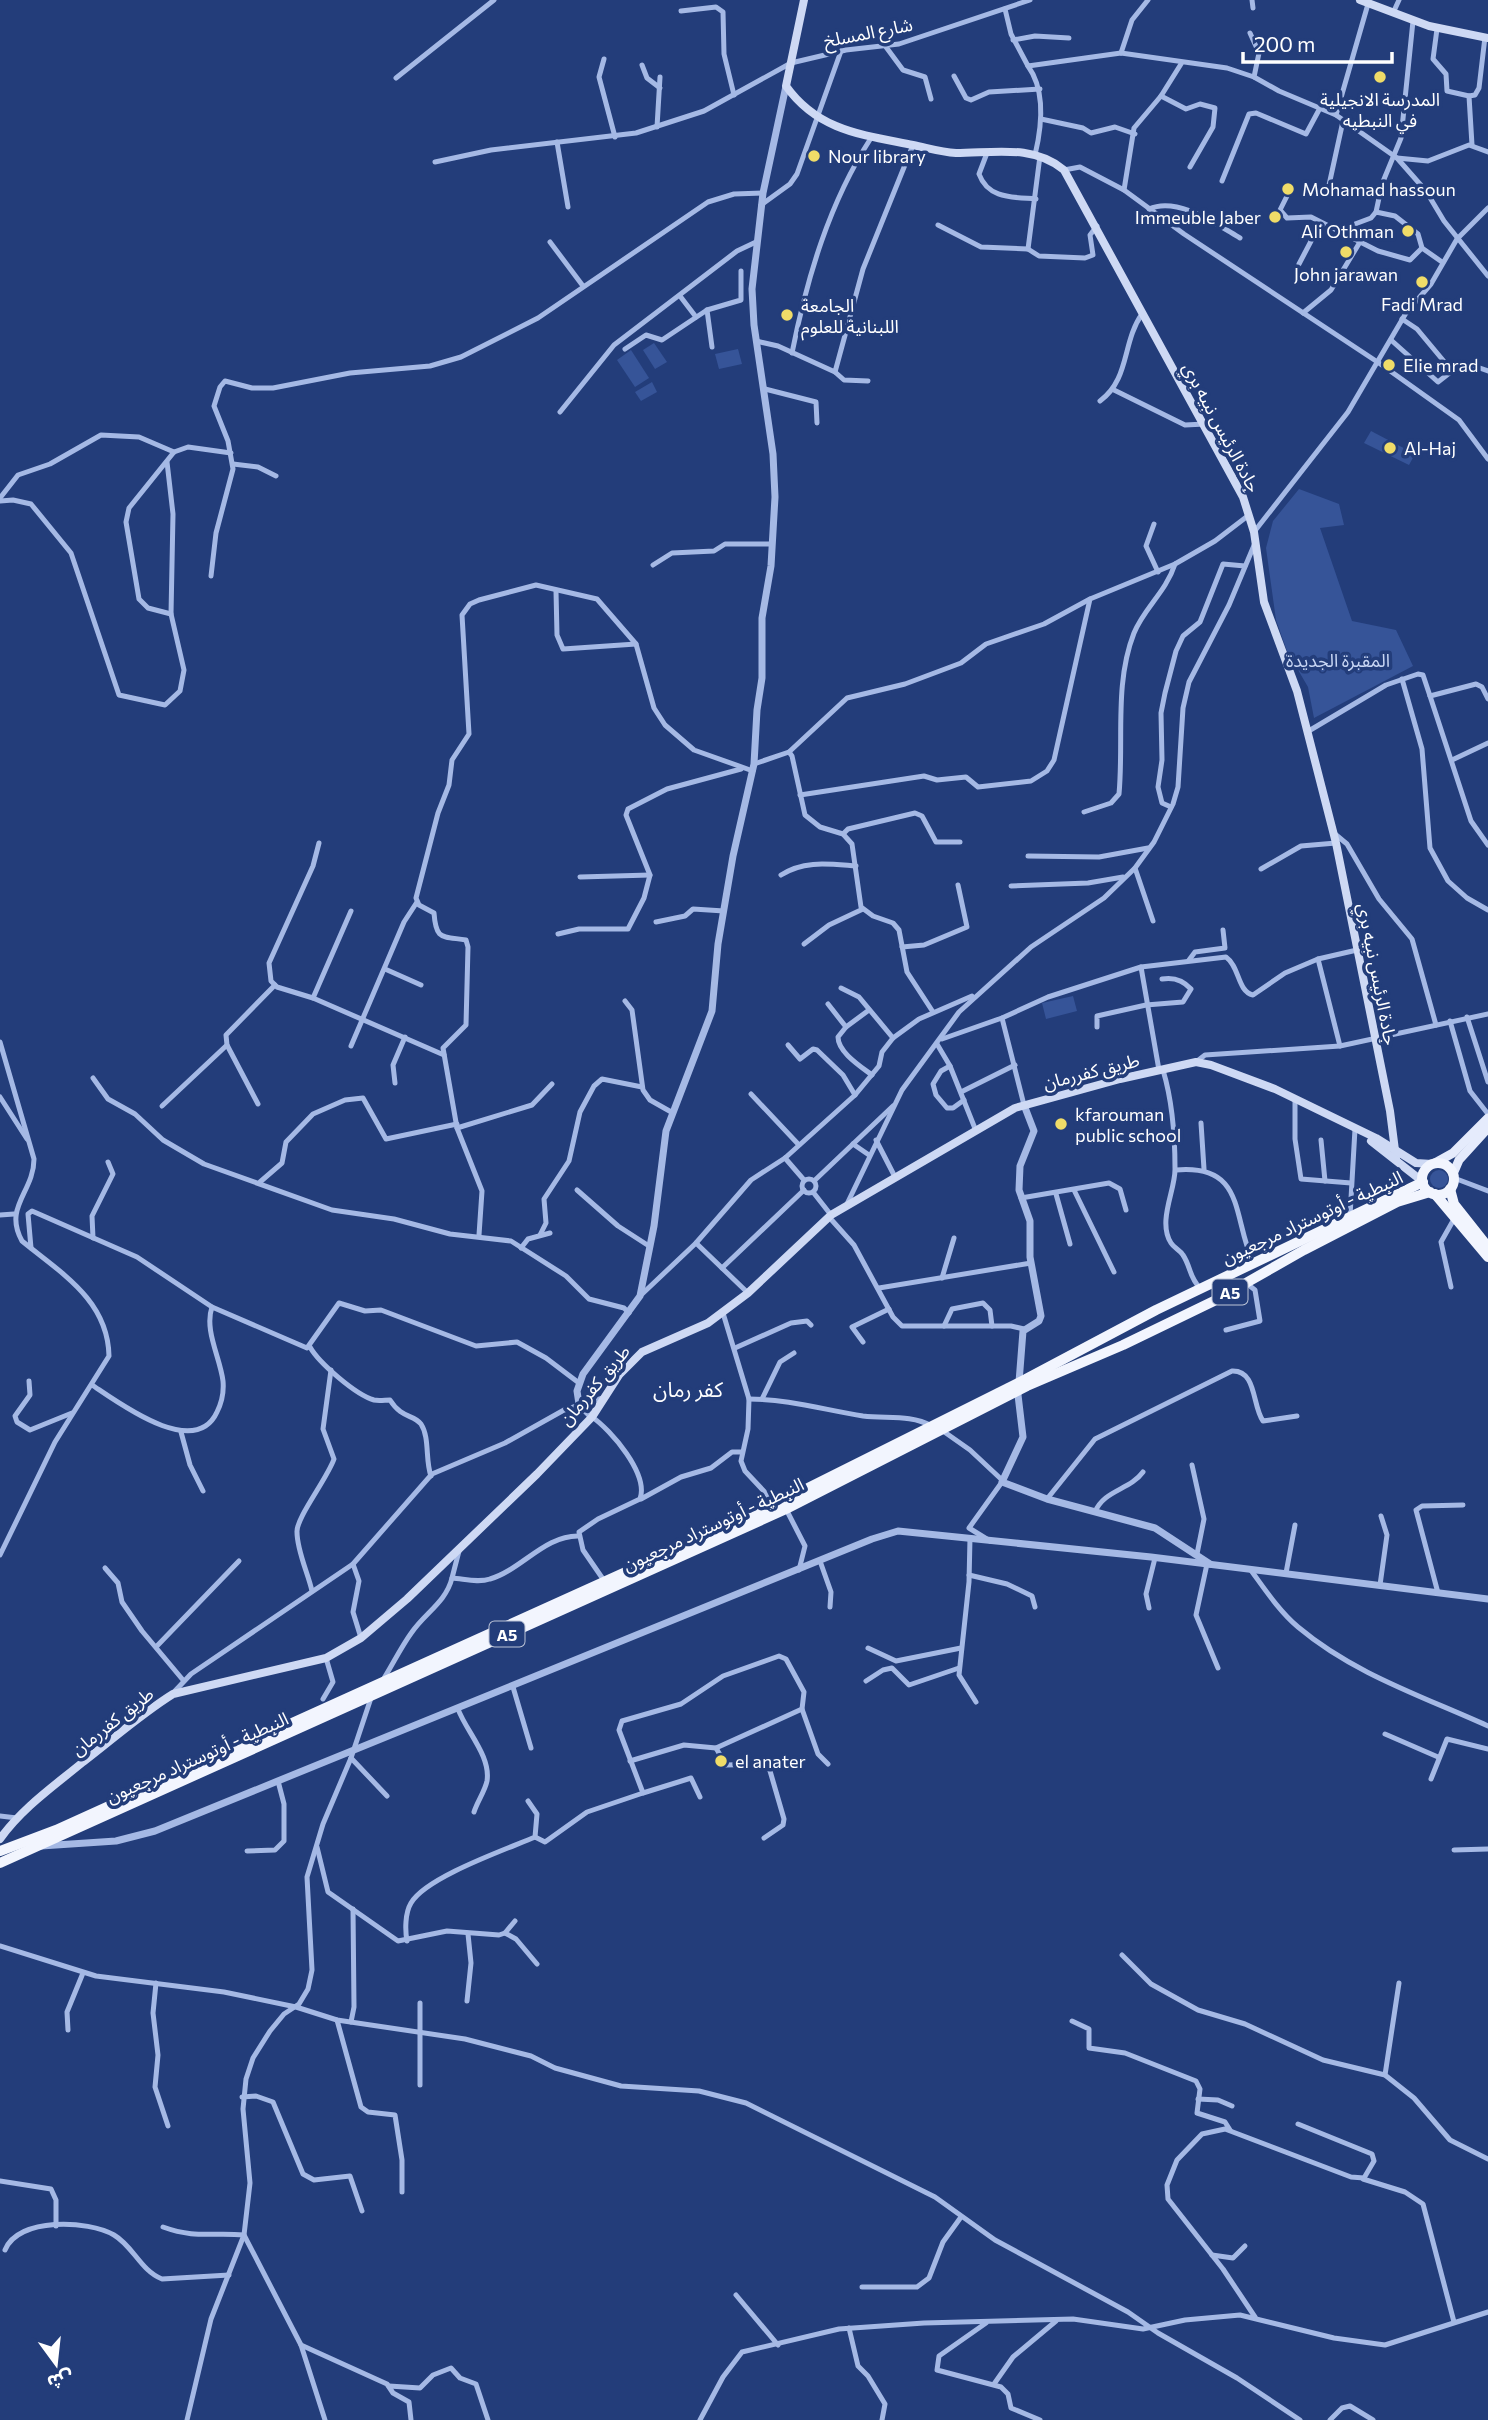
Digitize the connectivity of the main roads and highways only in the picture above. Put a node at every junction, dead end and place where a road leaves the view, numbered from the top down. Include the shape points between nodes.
1 (803, 0) edge
2 (1364, 2) edge
3 (1486, 38) edge
4 (1386, 1099) junction
5 (1488, 1116) edge
6 (1388, 1128) junction
7 (1488, 1128) edge
8 (1355, 1130) junction
9 (1376, 1138) junction
10 (1393, 1152) junction
11 (1434, 1164) junction
12 (1453, 1176) junction
13 (1422, 1182) junction
14 (1450, 1189) junction
15 (1432, 1193) junction
16 (1488, 1247) edge
17 (1488, 1257) edge
18 (1177, 1299) junction
19 (1156, 1310) junction
20 (1184, 1315) junction
21 (1163, 1326) junction
22 (1027, 1383) junction
23 (1008, 1393) junction
24 (781, 1506) junction
25 (13, 1821) junction
26 (0, 1832) edge
27 (0, 1839) edge
28 (0, 1852) edge
29 (0, 1863) edge

1 - 4 main road, جادة الرئيس نبيه بري via 786,86 800,106 871,138 954,153 1013,151 1037,156 1064,170 1205,424 1249,515 1264,602 1297,691 1336,843
2 - 3 main road via 1437,29
4 - 6 main road
4 - 10 main road
5 - 11 main road via 1453,1153
6 - 9 main road
6 - 10 main road
7 - 12 main road via 1459,1160
8 - 9 main road
8 - 10 main road
8 - 25 main road, طريق كفررمان via 1295,1099 1196,1062 1024,1105 830,1216 723,1313 642,1352 592,1417 361,1638 326,1658 173,1694
9 - 10 main road
10 - 11 main road via 1416,1163
10 - 13 main road
11 - 12 highway via 1446,1165
11 - 13 highway via 1423,1174
12 - 14 highway
13 - 15 highway
13 - 18 highway, النبطية - أوتوستراد مرجعيون / A5
14 - 15 highway, A5
14 - 16 highway via 1454,1205
15 - 17 highway
15 - 20 highway, النبطية - أوتوستراد مرجعيون / A5 via 1397,1202
18 - 19 highway, النبطية - أوتوستراد مرجعيون / A5
18 - 20 highway via 1175,1307
19 - 21 highway via 1167,1317
19 - 22 highway, النبطية - أوتوستراد مرجعيون / A5
20 - 21 highway, النبطية - أوتوستراد مرجعيون / A5
21 - 22 highway, النبطية - أوتوستراد مرجعيون / A5
22 - 23 highway, النبطية - أوتوستراد مرجعيون / A5
23 - 24 highway, النبطية - أوتوستراد مرجعيون / A5 via 932,1426
23 - 24 highway, النبطية - أوتوستراد مرجعيون / A5 via 943,1431
24 - 28 highway, النبطية - أوتوستراد مرجعيون / A5
24 - 29 highway, النبطية - أوتوستراد مرجعيون / A5
25 - 26 main road
25 - 27 main road, طريق كفررمان

